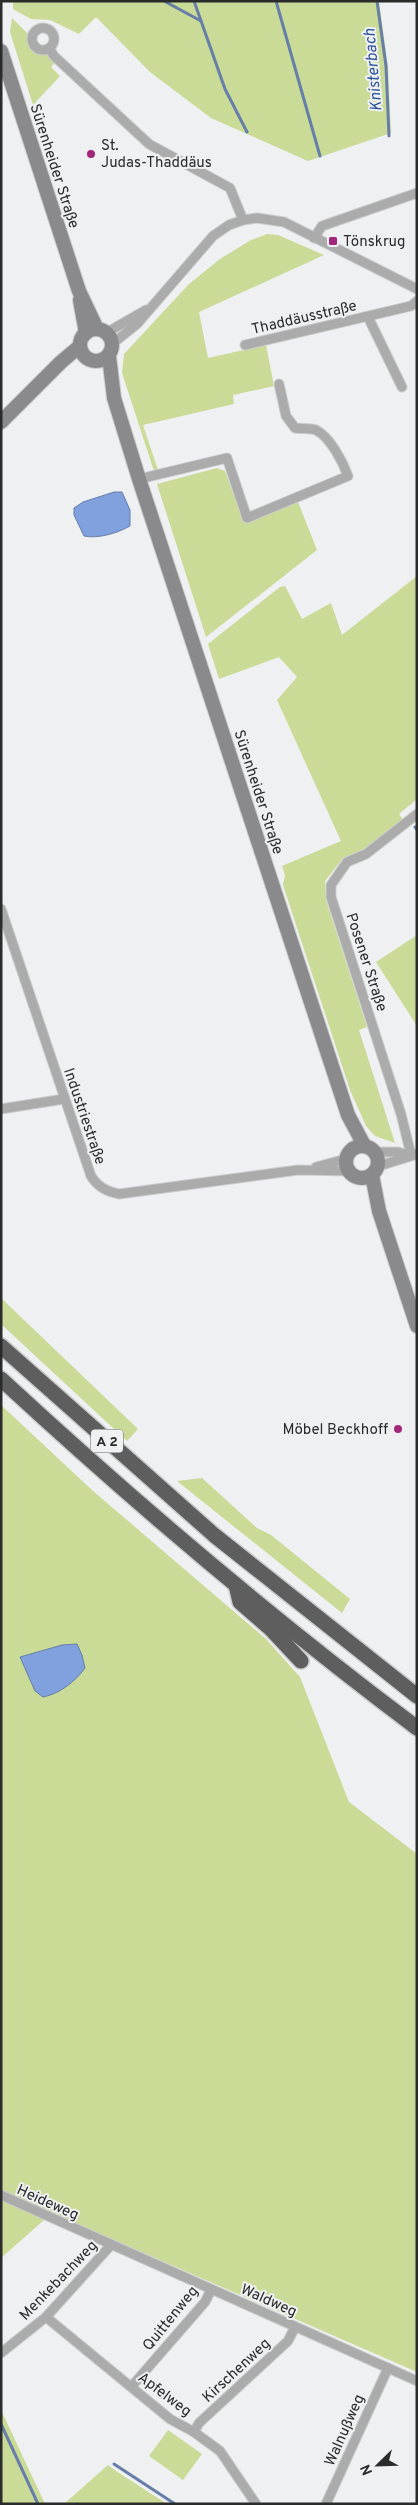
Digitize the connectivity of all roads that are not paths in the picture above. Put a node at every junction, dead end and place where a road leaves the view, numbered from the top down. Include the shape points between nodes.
1 (49, 48) dead end
2 (1, 51) edge
3 (417, 193) edge
4 (243, 220) junction
5 (314, 238) junction
6 (417, 289) edge
7 (417, 301) edge
8 (150, 307) junction
9 (368, 316) junction
10 (96, 345) junction
11 (245, 345) dead end
12 (279, 384) dead end
13 (402, 387) dead end
14 (1, 422) edge
15 (140, 479) junction
16 (417, 814) edge
17 (1, 909) edge
18 (64, 1099) junction
19 (1, 1109) edge
20 (412, 1155) edge
21 (362, 1162) junction
22 (417, 1326) edge
23 (1, 1346) edge
24 (1, 1379) edge
25 (236, 1585) junction
26 (302, 1661) dead end
27 (417, 1696) edge
28 (417, 1728) edge
29 (1, 2195) edge
30 (110, 2245) junction
31 (211, 2290) junction
32 (46, 2317) junction
33 (295, 2327) junction
34 (1, 2354) edge
35 (388, 2368) junction
36 (417, 2380) edge
37 (132, 2386) junction
38 (194, 2432) junction
39 (256, 2504) edge
40 (326, 2504) edge

1 - 4 street via 149,144 230,188
2 - 10 main road, Sürenheider Straße
3 - 5 street via 322,226
4 - 5 street via 277,220
4 - 8 street via 213,236
5 - 6 street
7 - 9 street, Thaddäusstraße via 411,306
8 - 10 street
8 - 10 street via 136,324
9 - 11 street, Thaddäusstraße
9 - 13 street, Thaddäusstraße
10 - 14 main road via 48,377
10 - 15 main road, Sürenheider Straße
12 - 15 street via 286,416 295,428 316,430 342,459 348,476 247,518 226,458
15 - 21 main road, Sürenheider Straße
16 - 20 street, Posener Straße via 366,854 347,862 331,885
17 - 18 street, Industriestraße
18 - 19 street
18 - 21 street, Industriestraße via 91,1176 107,1192 119,1194
20 - 21 street, Industriestraße via 399,1161
20 - 21 street via 398,1152
21 - 22 main road, Sürenheider Straße
23 - 27 highway, A 2 via 214,1535
24 - 25 highway, A 2
25 - 26 highway via 240,1602
25 - 28 highway, A 2
29 - 30 street, Heideweg
30 - 31 street, Waldweg
30 - 32 street, Menkebachweg
31 - 33 street, Waldweg
31 - 37 street, Quittenweg via 205,2302
32 - 34 street, Menkebachweg
32 - 37 street, Apfelweg
33 - 35 street, Waldweg
33 - 38 street, Kirschenweg via 288,2341 199,2423
35 - 36 street, Waldweg
35 - 40 street, Walnußweg
37 - 38 street, Apfelweg via 170,2419
38 - 39 street, Apfelweg via 220,2450

